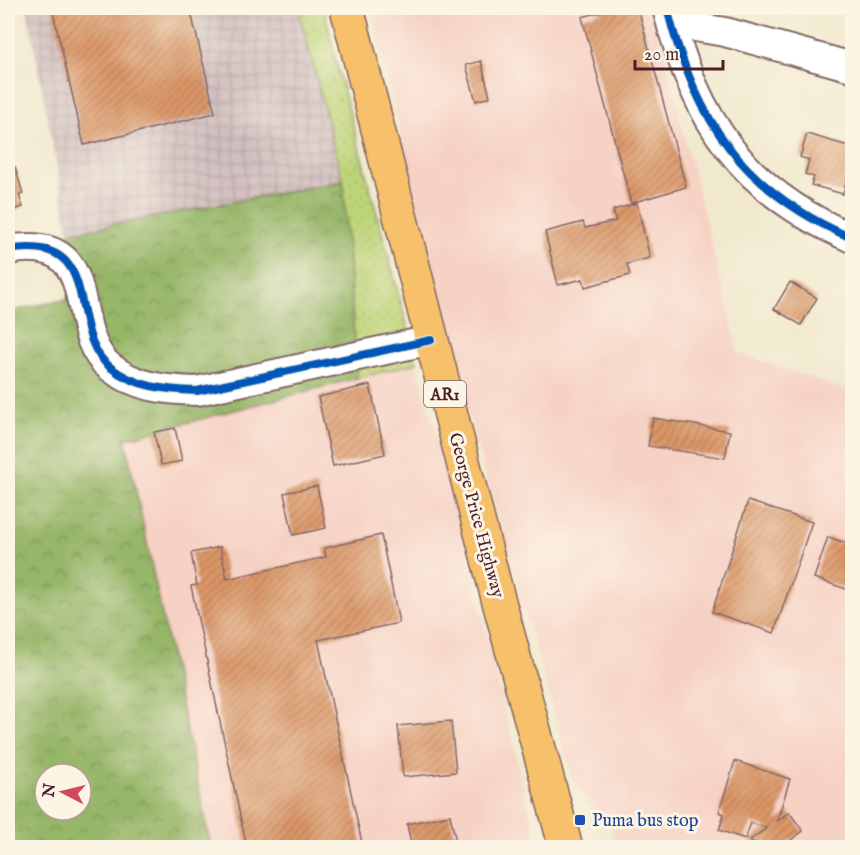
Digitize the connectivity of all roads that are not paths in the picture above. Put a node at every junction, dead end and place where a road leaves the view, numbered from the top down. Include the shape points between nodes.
1 (347, 8) edge
2 (669, 15) edge
3 (852, 68) edge
4 (852, 238) edge
5 (8, 250) edge
6 (431, 340) junction
7 (566, 848) edge

1 - 6 main road, George Price Highway / AR1
2 - 3 street
2 - 4 street via 705,113 731,152 785,202 817,223
5 - 6 street via 38,248 57,255 74,270 95,346 109,366 134,381 169,390 197,391
6 - 7 main road, George Price Highway / AR1

